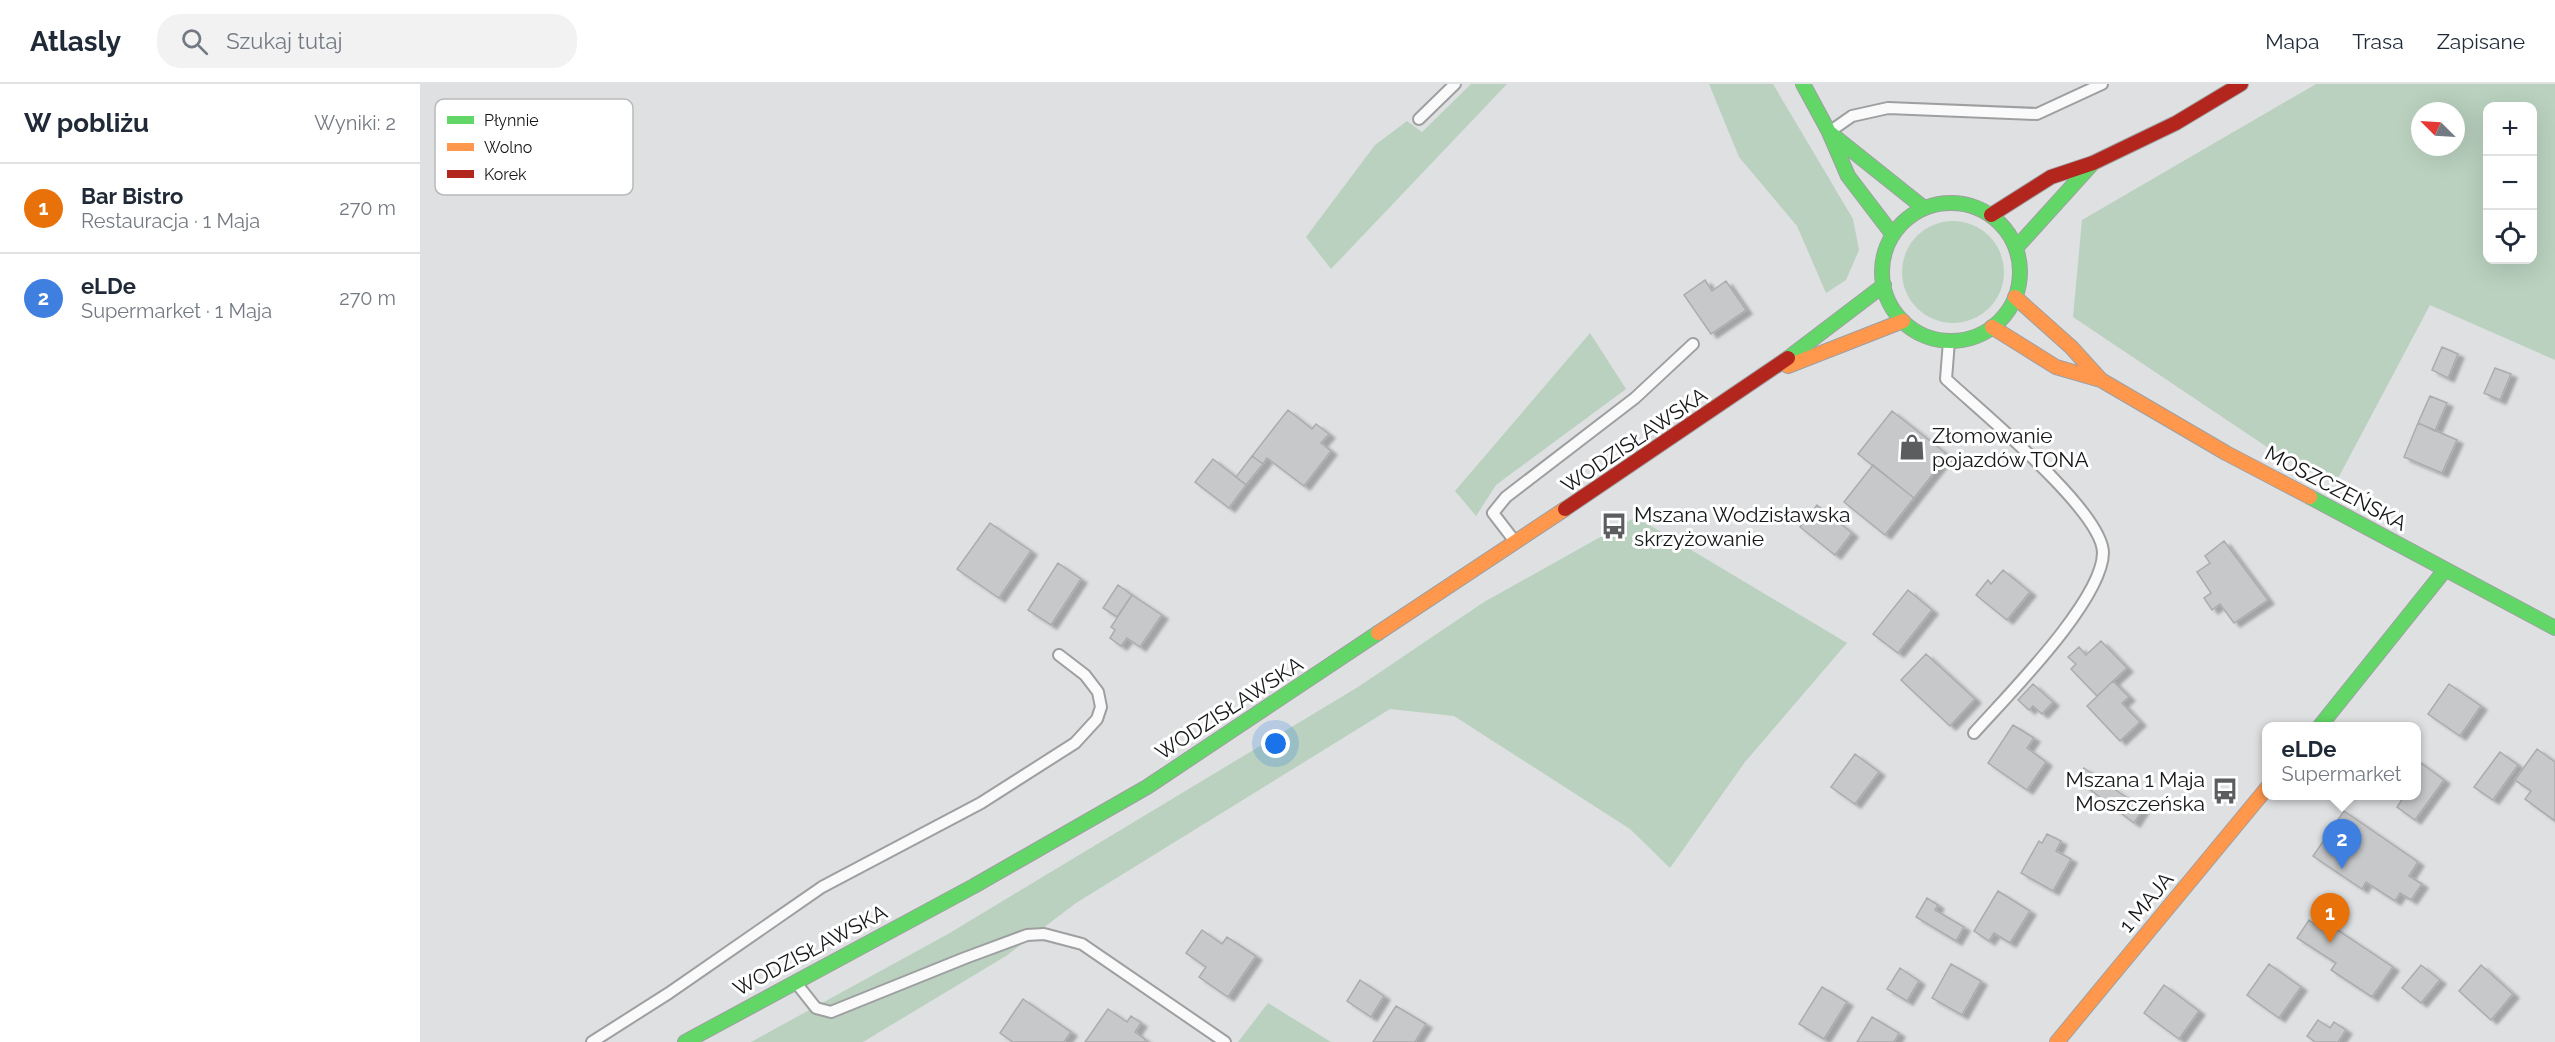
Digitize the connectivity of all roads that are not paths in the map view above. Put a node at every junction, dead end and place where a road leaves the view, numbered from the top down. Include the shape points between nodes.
1 (1455, 84) edge
2 (1803, 84) edge
3 (2102, 84) edge
4 (2241, 84) edge
5 (1419, 119) dead end
6 (1829, 132) junction
7 (2093, 163) junction
8 (1924, 208) junction
9 (1991, 215) junction
10 (1893, 235) junction
11 (2016, 248) junction
12 (1884, 285) junction
13 (2015, 297) junction
14 (1903, 321) junction
15 (1992, 327) junction
16 (1949, 341) junction
17 (1693, 344) dead end
18 (1773, 371) junction
19 (2101, 380) junction
20 (1517, 544) junction
21 (2445, 570) junction
22 (2555, 628) edge
23 (1059, 655) dead end
24 (2323, 722) edge
25 (1974, 733) dead end
26 (2262, 794) edge
27 (795, 981) junction
28 (591, 1042) edge
29 (685, 1042) edge
30 (1225, 1042) edge
31 (2057, 1042) edge

1 - 5 lane
2 - 6 main road
3 - 6 lane via 2037,114 1888,108 1852,116
4 - 7 main road via 2176,123
6 - 8 main road
6 - 10 main road via 1848,176
7 - 9 main road via 2051,177
7 - 11 main road
8 - 9 main road via 1954,203
8 - 10 main road via 1906,219
9 - 11 main road
10 - 12 main road via 1885,254
11 - 13 main road via 2020,278
12 - 14 main road via 1890,305
12 - 18 main road, WODZISŁAWSKA
13 - 15 main road via 2006,314
13 - 19 main road, MOSZCZEŃSKA
14 - 16 main road via 1920,333
14 - 18 main road, WODZISŁAWSKA
15 - 16 main road via 1972,338
15 - 19 main road, MOSZCZEŃSKA via 2056,368
16 - 25 lane via 1946,379 2068,493 2094,526 2103,551 2097,578 2080,608
17 - 20 lane via 1635,398 1506,497 1493,513
18 - 20 main road, WODZISŁAWSKA
19 - 21 main road, MOSZCZEŃSKA via 2226,453
20 - 27 main road, WODZISŁAWSKA via 1147,787 974,886
21 - 22 main road, MOSZCZEŃSKA
21 - 24 main road
23 - 28 lane via 1085,675 1098,692 1101,707 1097,719 1075,743 981,803 822,887
26 - 31 main road, 1 MAJA
27 - 29 main road, WODZISŁAWSKA
27 - 30 lane via 816,1008 831,1012 1027,935 1053,935 1082,944

